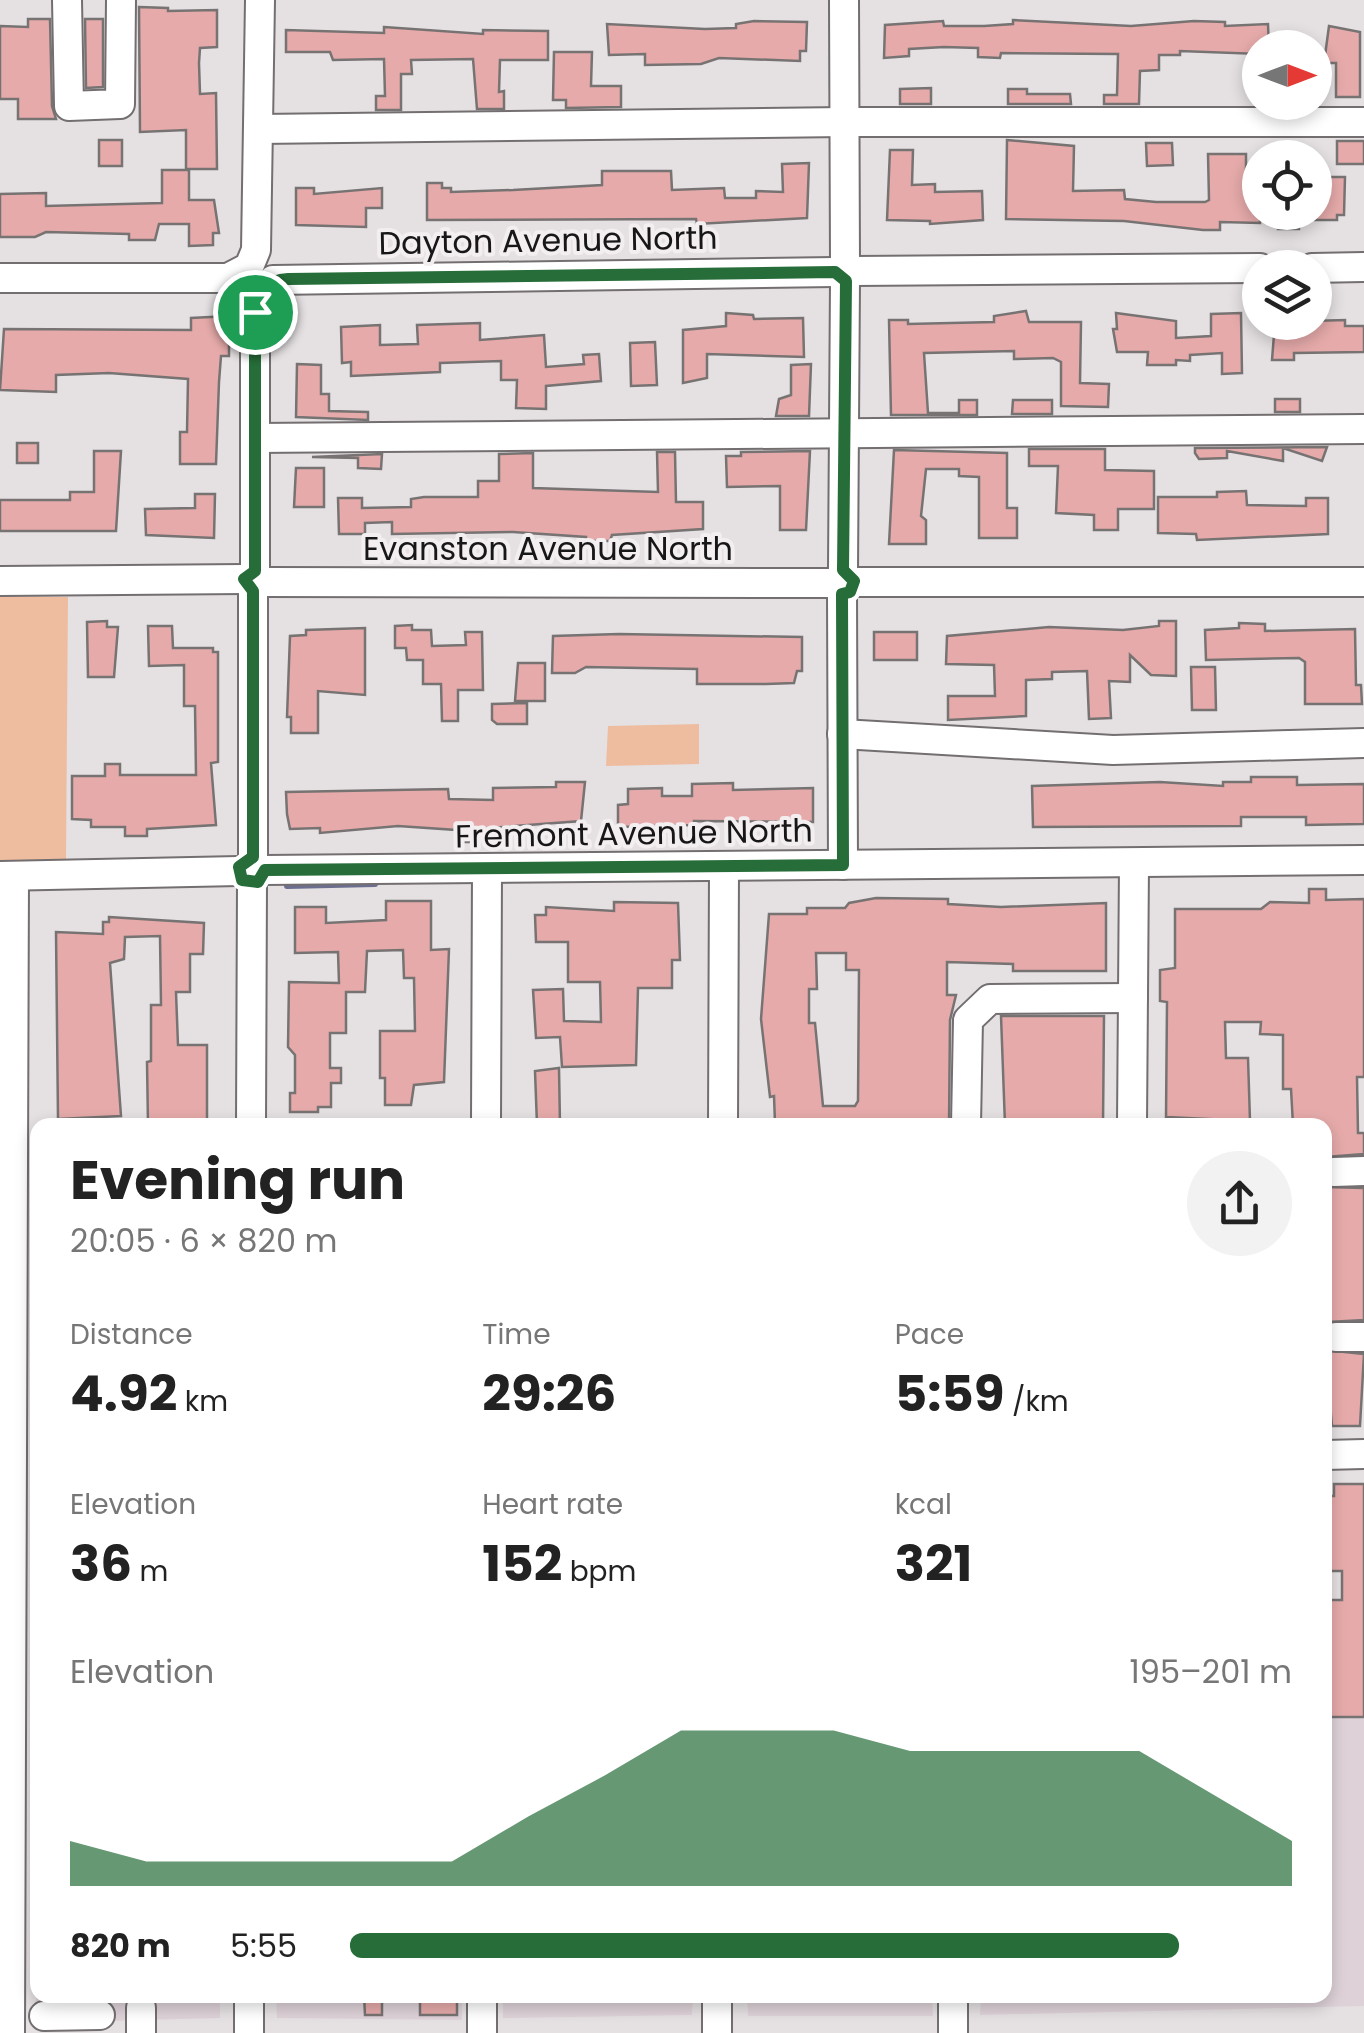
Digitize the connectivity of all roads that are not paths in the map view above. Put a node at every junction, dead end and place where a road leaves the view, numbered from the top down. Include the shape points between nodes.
1 (67, 0) edge
2 (121, 0) edge
3 (260, 0) edge
4 (844, 0) edge
5 (844, 122) junction
6 (1364, 122) edge
7 (259, 129) junction
8 (1364, 267) edge
9 (1242, 268) edge
10 (1332, 268) edge
11 (845, 271) junction
12 (257, 277) junction
13 (0, 278) edge
14 (1364, 429) edge
15 (845, 432) junction
16 (255, 438) junction
17 (0, 581) edge
18 (254, 581) junction
19 (843, 582) junction
20 (1364, 582) edge
21 (842, 734) junction
22 (1364, 744) edge
23 (1364, 860) edge
24 (1134, 864) junction
25 (843, 865) junction
26 (724, 868) junction
27 (252, 871) junction
28 (487, 871) junction
29 (7, 876) edge
30 (1133, 998) junction
31 (251, 1118) edge
32 (486, 1118) edge
33 (723, 1118) edge
34 (966, 1118) edge
35 (1132, 1118) edge
36 (1364, 1171) edge
37 (1334, 1172) dead end
38 (1364, 1454) edge
39 (1332, 1455) edge
40 (17, 1470) edge
41 (249, 2003) edge
42 (482, 2003) edge
43 (717, 2003) edge
44 (954, 2003) edge
45 (100, 2014) edge
46 (44, 2016) dead end
47 (10, 2033) edge
48 (249, 2033) edge
49 (482, 2033) edge
50 (717, 2033) edge
51 (953, 2033) edge

1 - 2 street via 69,106 120,104
3 - 7 street
4 - 5 street
5 - 6 street
5 - 7 street
5 - 11 street
7 - 12 street
8 - 10 street
9 - 11 street, Dayton Avenue North
11 - 12 street, Dayton Avenue North
11 - 15 street
12 - 13 street, Dayton Avenue North
12 - 16 street
14 - 15 street
15 - 16 street
15 - 19 street
16 - 18 street
17 - 18 street, Evanston Avenue North
18 - 19 street, Evanston Avenue North
18 - 27 street
19 - 20 street, Evanston Avenue North
19 - 21 street
21 - 22 street via 1096,750
21 - 25 street
23 - 24 street, Fremont Avenue North
24 - 25 street, Fremont Avenue North
24 - 30 street
25 - 26 street, Fremont Avenue North
26 - 28 street, Fremont Avenue North
26 - 33 street
27 - 28 street, Fremont Avenue North
27 - 29 street, Fremont Avenue North
27 - 31 street
28 - 32 street
29 - 40 street
30 - 34 street via 990,998 975,1008 968,1020
30 - 35 street
36 - 37 street
38 - 39 street
40 - 47 street
41 - 48 street
42 - 49 street
43 - 50 street
44 - 51 street
45 - 46 street

